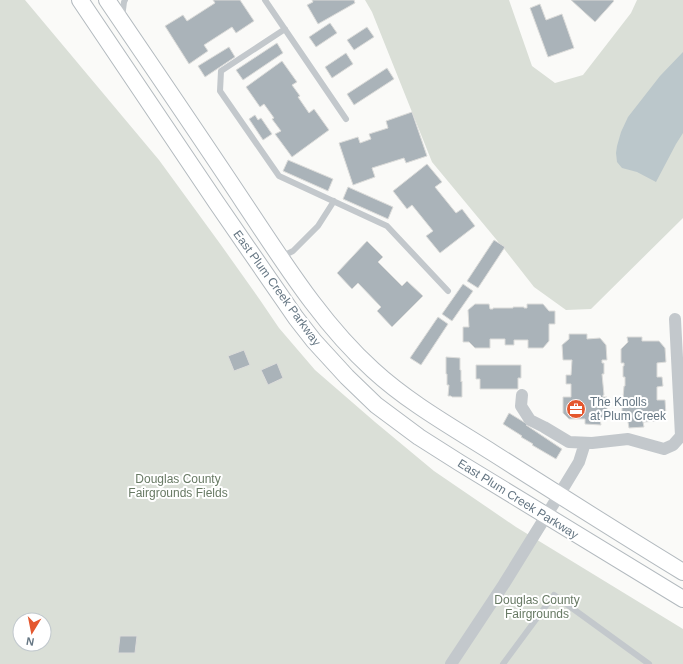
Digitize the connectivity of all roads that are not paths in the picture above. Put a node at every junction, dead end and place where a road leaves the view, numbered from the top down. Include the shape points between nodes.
1 (80, 0) edge
2 (107, 0) edge
3 (125, 0) edge
4 (265, 0) edge
5 (121, 21) junction
6 (285, 29) junction
7 (346, 119) dead end
8 (334, 201) junction
9 (281, 258) junction
10 (448, 291) dead end
11 (675, 320) dead end
12 (522, 395) dead end
13 (585, 443) junction
14 (559, 495) junction
15 (546, 516) junction
16 (683, 572) edge
17 (683, 599) edge
18 (452, 664) edge
19 (503, 664) edge
20 (649, 664) edge

1 - 15 main road, East Plum Creek Parkway via 216,202 314,341 376,405 419,437
2 - 5 main road, East Plum Creek Parkway
3 - 5 lane
4 - 6 lane
5 - 9 main road, East Plum Creek Parkway
6 - 7 lane
6 - 8 lane via 221,71 220,91 279,176
8 - 9 lane via 318,226
8 - 10 lane via 387,226
9 - 14 main road, East Plum Creek Parkway via 314,305 374,372 434,416
11 - 13 street via 681,436 673,445 664,449 628,439
12 - 13 street via 521,406 530,420 569,442
13 - 14 street via 579,462
14 - 15 street
14 - 16 main road, East Plum Creek Parkway
15 - 17 main road, East Plum Creek Parkway
15 - 18 street
19 - 20 lane via 554,595

